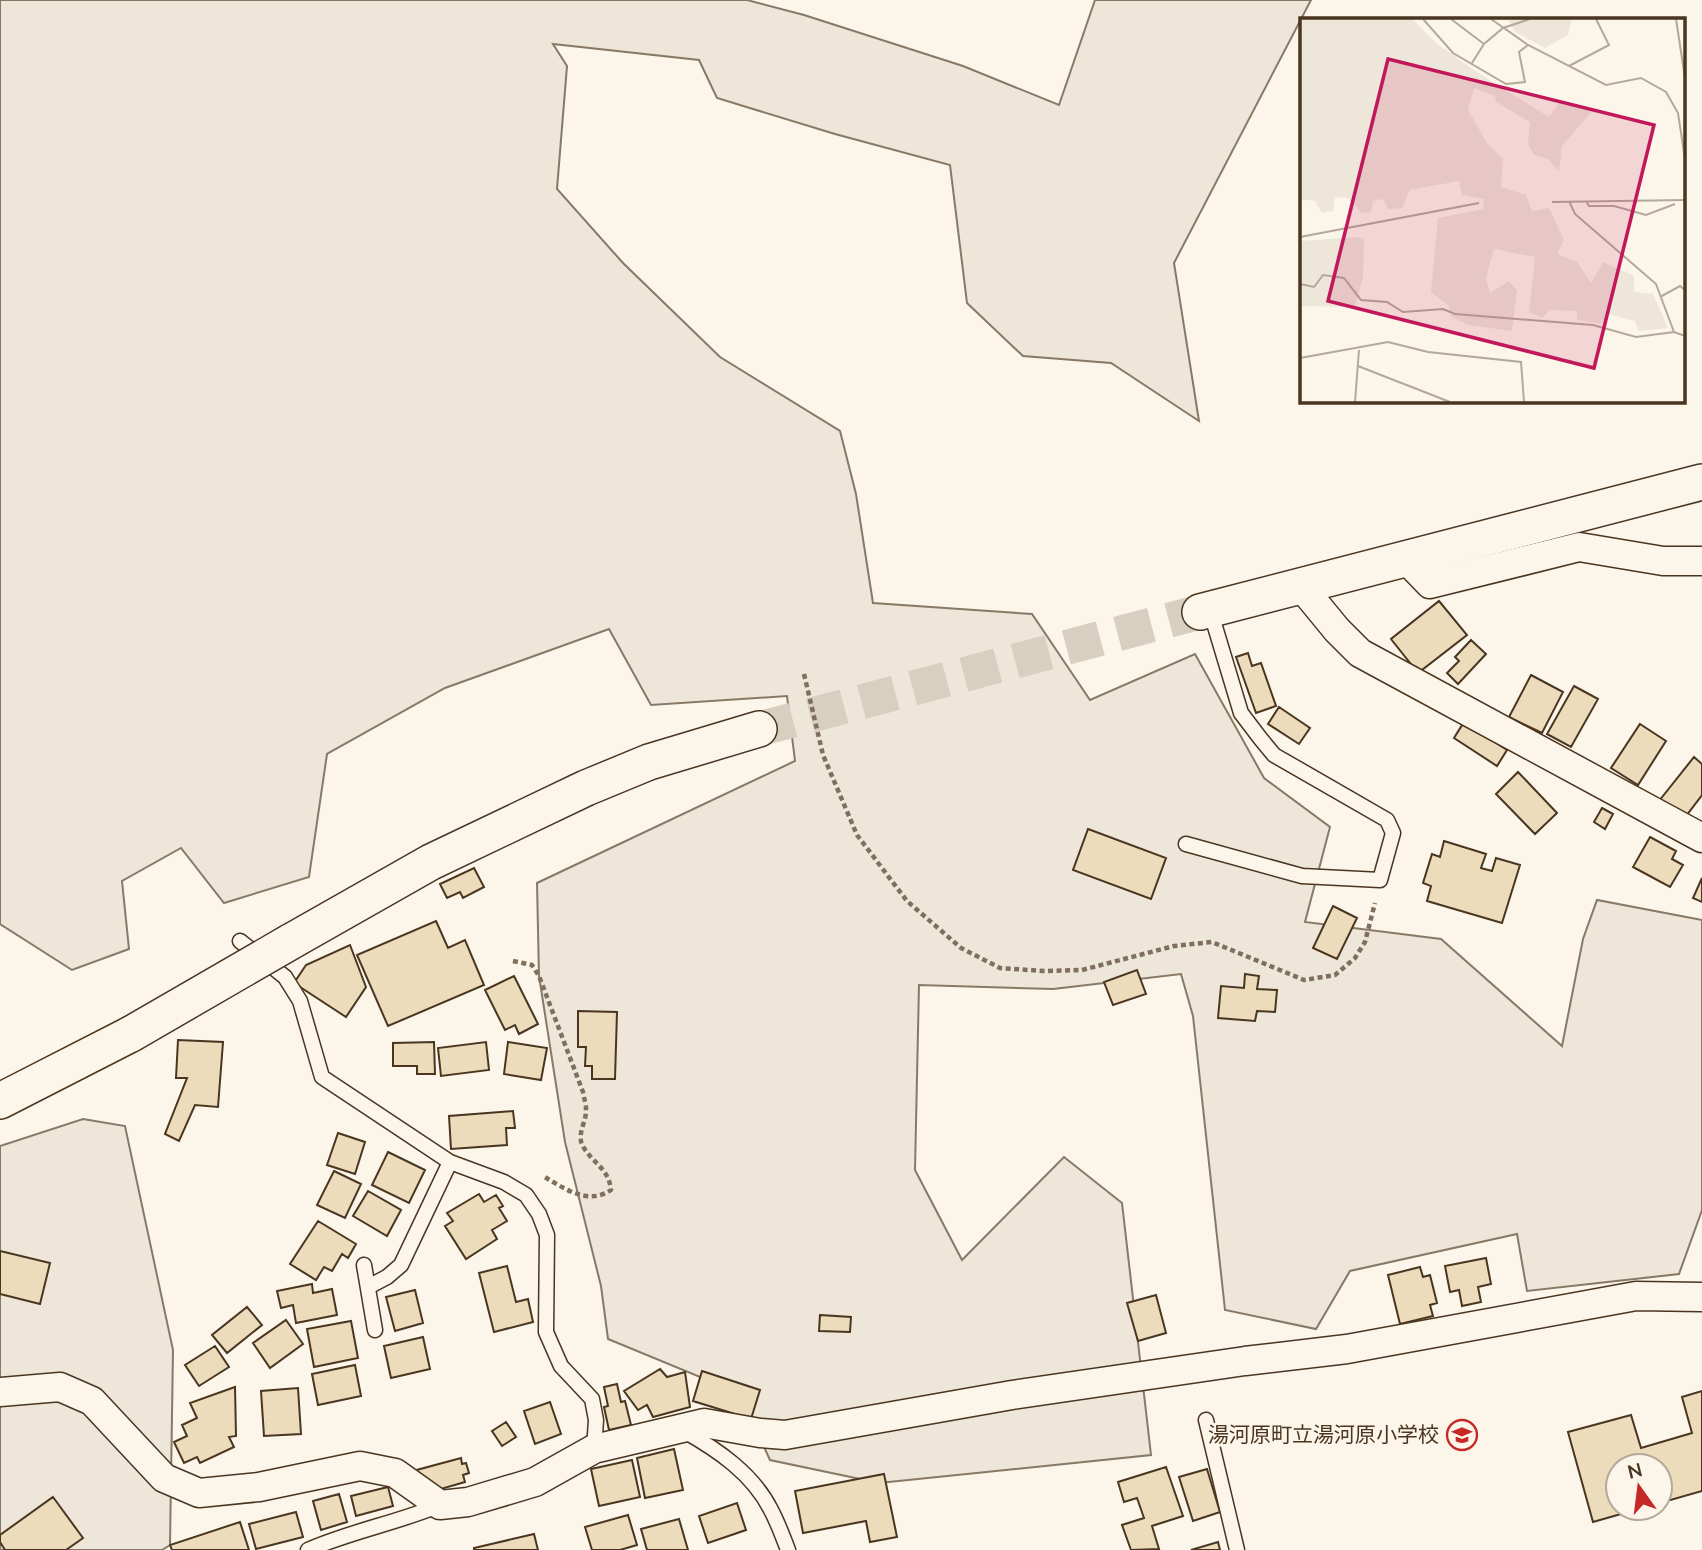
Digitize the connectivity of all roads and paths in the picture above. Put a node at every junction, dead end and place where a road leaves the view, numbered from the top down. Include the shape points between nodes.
1 (1702, 482) edge
2 (1405, 558) junction
3 (1702, 561) edge
4 (1300, 585) junction
5 (1205, 611) joint
6 (804, 674) dead end
7 (759, 729) tunnel mouth
8 (1702, 838) edge
9 (1186, 844) dead end
10 (1380, 880) junction
11 (240, 940) dead end
12 (513, 961) dead end
13 (0, 1101) edge
14 (450, 1162) junction
15 (539, 1174) dead end
16 (364, 1265) dead end
17 (368, 1287) junction
18 (1702, 1297) edge
19 (375, 1330) dead end
20 (0, 1392) edge
21 (1206, 1420) dead end
22 (680, 1428) junction
23 (594, 1449) junction
24 (440, 1505) junction
25 (308, 1550) edge
26 (788, 1550) edge
27 (1237, 1550) edge

1 - 2 street
2 - 3 street via 1430,584 1579,547 1662,561
2 - 4 street
4 - 5 street
4 - 8 street via 1360,653
5 - 10 lane via 1241,713 1260,738 1275,755 1387,820 1393,833
6 - 10 path via 823,755 857,835 907,901 961,948 1000,968 1082,970 1174,946 1212,943 1304,980 1335,975 1365,942
7 - 13 street, bridge via 649,762 431,862 131,1034
9 - 10 lane via 1302,876
11 - 14 lane via 285,977 300,1001 323,1077
12 - 15 path via 532,965 539,976 583,1092 587,1112 580,1135 582,1147 603,1168 611,1190 594,1198 573,1194
14 - 17 lane via 401,1265
14 - 23 lane via 504,1182 526,1195 539,1214 547,1235 546,1332 561,1366 592,1399
16 - 17 lane
17 - 19 lane
18 - 22 street via 1636,1296 1347,1349 1012,1395 785,1435 704,1423
20 - 24 street via 60,1387 92,1401 164,1478 199,1493 259,1487 360,1466 395,1473
21 - 27 lane
22 - 23 street
22 - 26 lane via 713,1447 746,1476 770,1507
23 - 24 street via 535,1482 468,1502
24 - 25 lane

